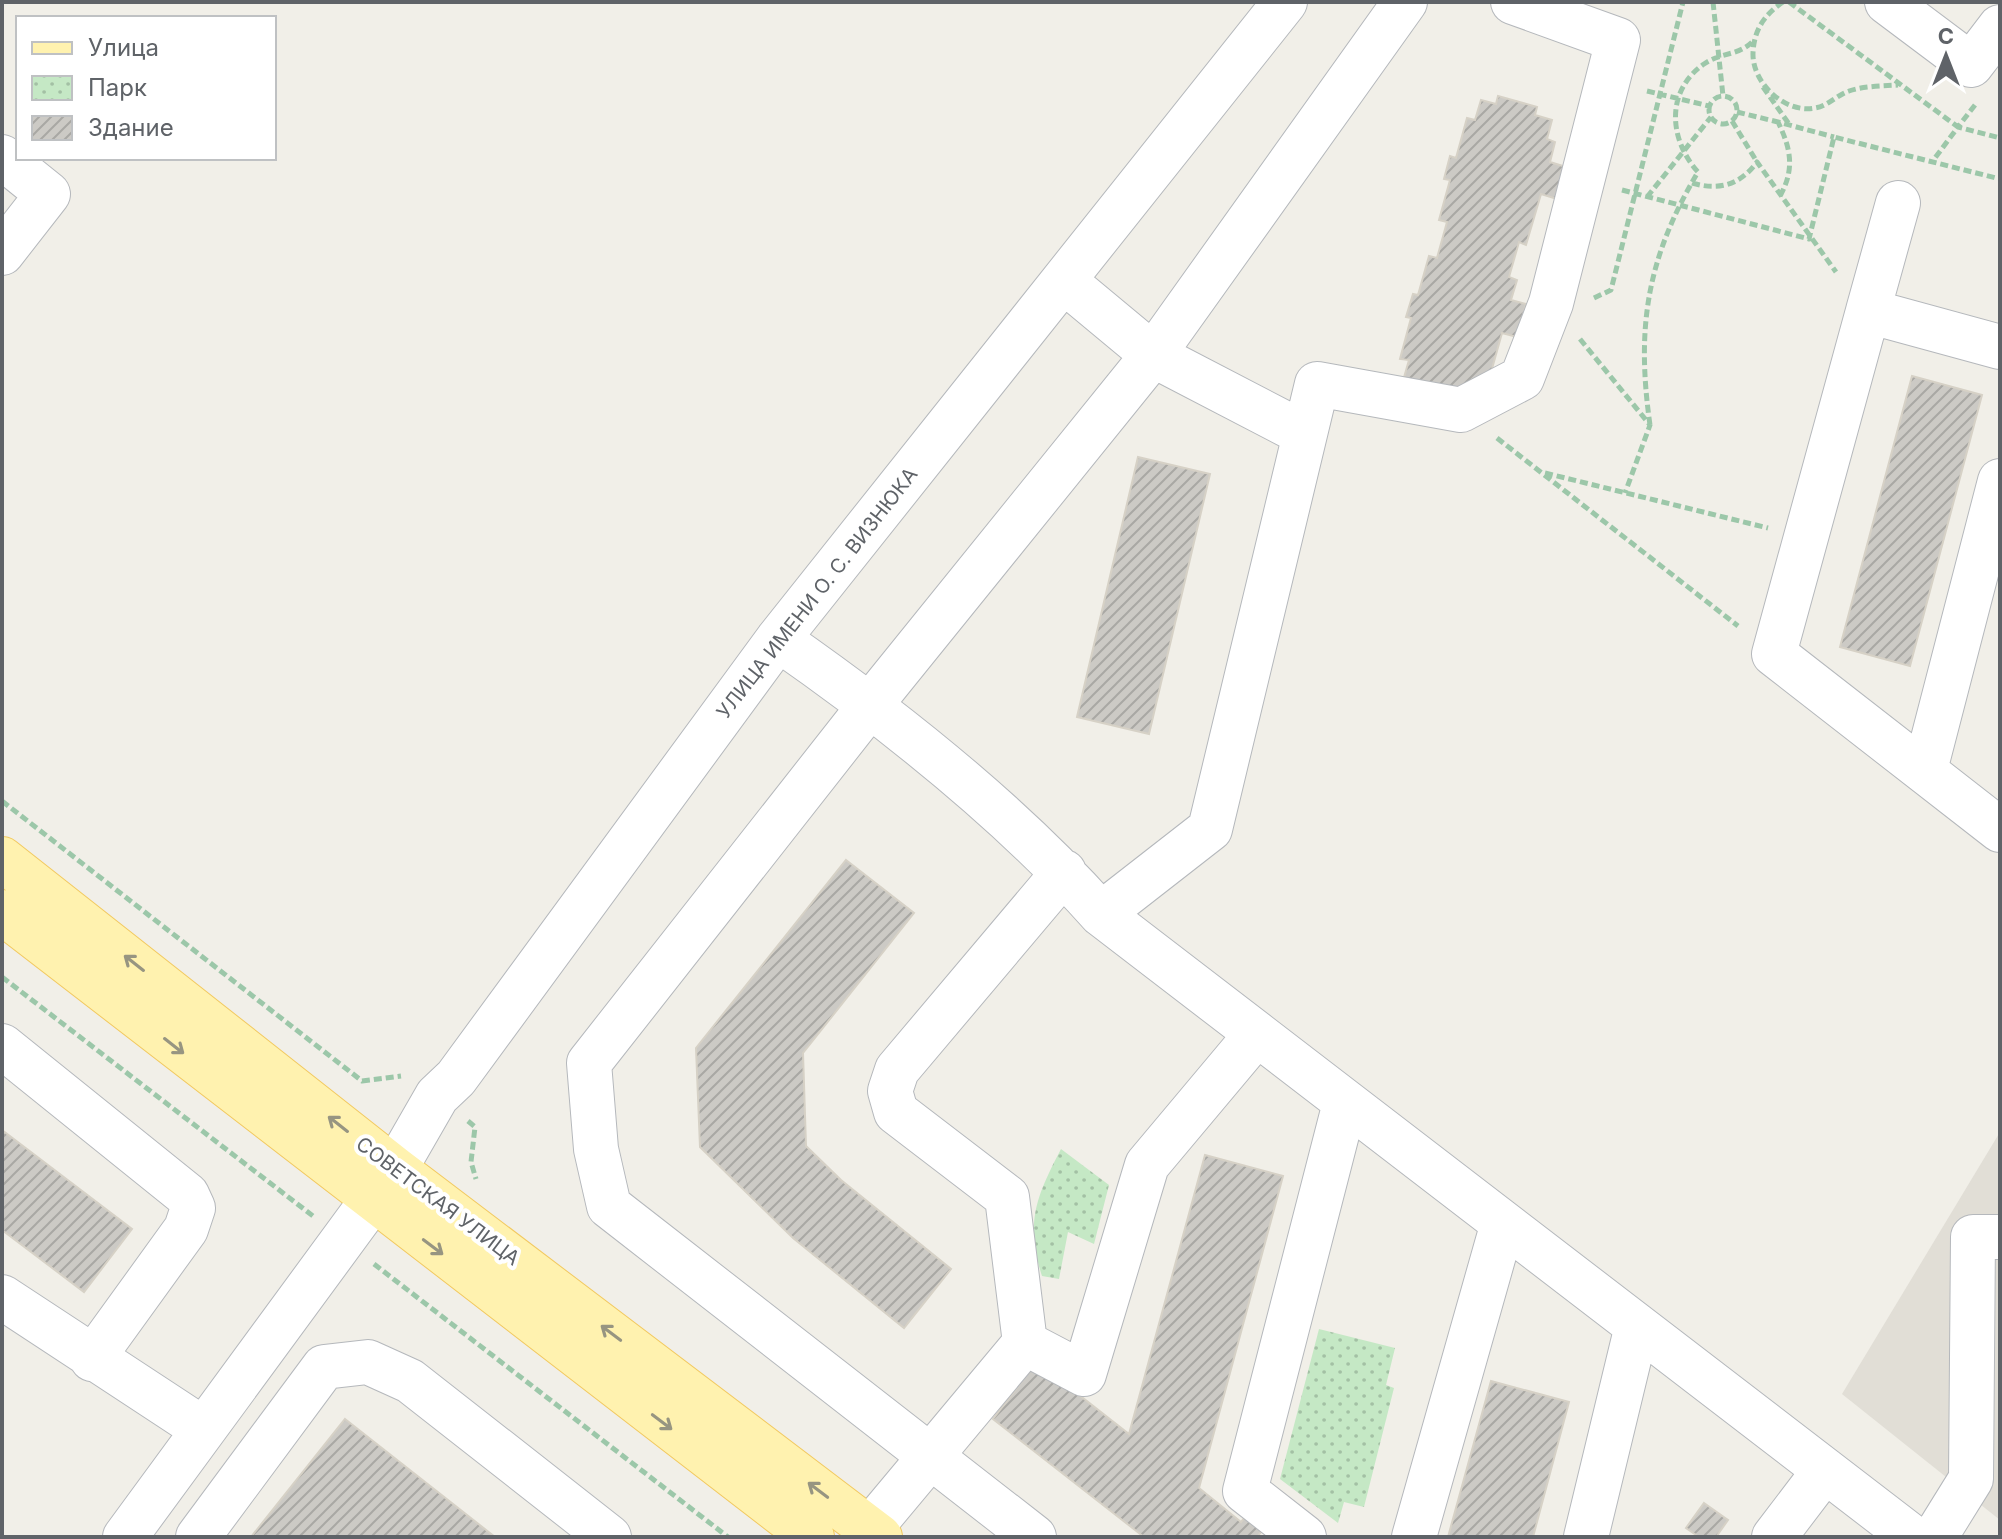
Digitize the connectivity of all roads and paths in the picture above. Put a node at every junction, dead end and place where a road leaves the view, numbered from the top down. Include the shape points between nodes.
1 (1285, 2) edge
2 (1405, 2) edge
3 (1513, 2) edge
4 (1683, 2) edge
5 (1713, 2) edge
6 (1783, 2) edge
7 (1789, 2) edge
8 (1887, 2) edge
9 (2000, 27) edge
10 (1754, 40) junction
11 (1718, 56) junction
12 (1758, 75) junction
13 (1608, 81) junction
14 (1900, 84) junction
15 (1660, 94) junction
16 (1983, 94) dead end
17 (1723, 96) junction
18 (1678, 98) junction
19 (1709, 106) junction
20 (1737, 112) junction
21 (1711, 117) junction
22 (1732, 121) junction
23 (1778, 122) junction
24 (1790, 126) junction
25 (1958, 127) junction
26 (1834, 137) junction
27 (2000, 138) edge
28 (1683, 152) junction
29 (2, 157) edge
30 (1757, 162) junction
31 (1932, 162) junction
32 (1999, 177) edge
33 (1583, 180) junction
34 (1692, 183) junction
35 (1635, 194) junction
36 (1780, 196) junction
37 (1647, 197) junction
38 (1898, 203) dead end
39 (1679, 205) junction
40 (1809, 239) junction
41 (2, 253) edge
42 (1064, 281) junction
43 (1556, 308) junction
44 (1868, 311) junction
45 (2000, 347) edge
46 (1153, 355) junction
47 (1461, 410) junction
48 (1650, 425) junction
49 (1303, 433) junction
50 (1540, 472) junction
51 (2000, 481) edge
52 (1625, 493) junction
53 (1806, 537) junction
54 (778, 639) junction
55 (1774, 654) junction
56 (871, 704) junction
57 (1925, 770) junction
58 (2, 801) edge
59 (2000, 830) edge
60 (2, 859) edge
61 (1064, 872) junction
62 (2, 912) edge
63 (1101, 914) junction
64 (1256, 1035) junction
65 (2, 1046) edge
66 (437, 1096) junction
67 (1345, 1103) junction
68 (383, 1184) junction
69 (479, 1187) dead end
70 (1503, 1223) junction
71 (2000, 1237) edge
72 (2, 1297) edge
73 (1637, 1326) junction
74 (1025, 1343) junction
75 (92, 1359) junction
76 (203, 1429) junction
77 (933, 1458) junction
78 (1825, 1470) junction
79 (1986, 1479) edge
80 (871, 1534) edge
81 (125, 1537) edge
82 (198, 1537) edge
83 (609, 1537) edge
84 (812, 1537) edge
85 (1034, 1537) edge
86 (1304, 1537) edge
87 (1414, 1537) edge
88 (1586, 1537) edge
89 (1774, 1537) edge
90 (1912, 1537) edge
91 (1935, 1537) edge

1 - 42 street, УЛИЦА ИМЕНИ О. С. ВИЗНЮКА
2 - 46 street
3 - 13 street via 1618,40
4 - 15 path
5 - 11 path
6 - 10 path via 1760,24
7 - 14 path
8 - 9 street via 1971,65
10 - 11 path via 1745,50
10 - 12 path
11 - 17 path
11 - 18 path via 1692,74
12 - 14 path via 1781,101 1798,107 1815,108 1848,91
12 - 24 path
13 - 15 path
13 - 33 street
14 - 25 path
15 - 18 path
15 - 35 path
16 - 25 path
17 - 19 path
17 - 20 path via 1733,100
18 - 19 path
18 - 28 path via 1675,132
19 - 21 path
20 - 22 path
20 - 23 path
21 - 22 path via 1725,124
21 - 28 path
22 - 30 path
23 - 24 path
23 - 36 path via 1791,165
24 - 26 path
25 - 27 path
25 - 31 path
26 - 31 path
26 - 40 path
28 - 34 path via 1698,172
28 - 37 path
29 - 41 street via 48,194
30 - 34 path via 1736,182 1706,187
30 - 36 path
31 - 32 path
33 - 35 path
33 - 43 street
34 - 39 path
35 - 37 path
35 - 43 path via 1611,290
36 - 40 path
37 - 39 path
38 - 44 street
39 - 40 path
39 - 48 path via 1653,268 1643,319 1642,372
40 - 44 path
42 - 46 street
42 - 54 street, УЛИЦА ИМЕНИ О. С. ВИЗНЮКА
43 - 47 street via 1522,378
43 - 48 path
44 - 45 street
44 - 53 street
46 - 49 street
46 - 56 street
47 - 49 street via 1317,384
47 - 50 path
48 - 52 path
49 - 63 street via 1210,829
50 - 52 path
50 - 55 path
51 - 57 street
52 - 53 path
53 - 55 street
54 - 56 street
54 - 66 street, УЛИЦА ИМЕНИ О. С. ВИЗНЮКА via 456,1078
55 - 57 street
56 - 61 street
56 - 77 street via 589,1063 596,1149 609,1206
57 - 59 street
58 - 66 path via 362,1081 405,1076
68 -> 60 main road, СОВЕТСКАЯ УЛИЦА
61 - 63 street
61 - 74 street via 897,1070 890,1091 896,1112 1007,1197
62 -> 68 main road, СОВЕТСКАЯ УЛИЦА
63 - 64 street
64 - 67 street
64 - 74 street via 1147,1165 1084,1374
65 - 75 street via 187,1195 193,1208 186,1229
66 - 68 street, УЛИЦА ИМЕНИ О. С. ВИЗНЮКА
66 - 69 path via 475,1127 471,1162
67 - 70 street
67 - 86 street via 1245,1491
68 - 76 street, УЛИЦА ИМЕНИ О. С. ВИЗНЮКА
80 -> 68 main road, СОВЕТСКАЯ УЛИЦА
68 -> 84 main road, СОВЕТСКАЯ УЛИЦА
70 - 73 street
70 - 87 street
71 - 79 street via 1973,1237
72 - 75 street
73 - 78 street
73 - 88 street
74 - 77 street
75 - 76 street
76 - 81 street, УЛИЦА ИМЕНИ О. С. ВИЗНЮКА
77 - 80 street
77 - 85 street
78 - 89 street
78 - 90 street
79 - 91 street
82 - 83 street via 324,1367 368,1362 410,1381

